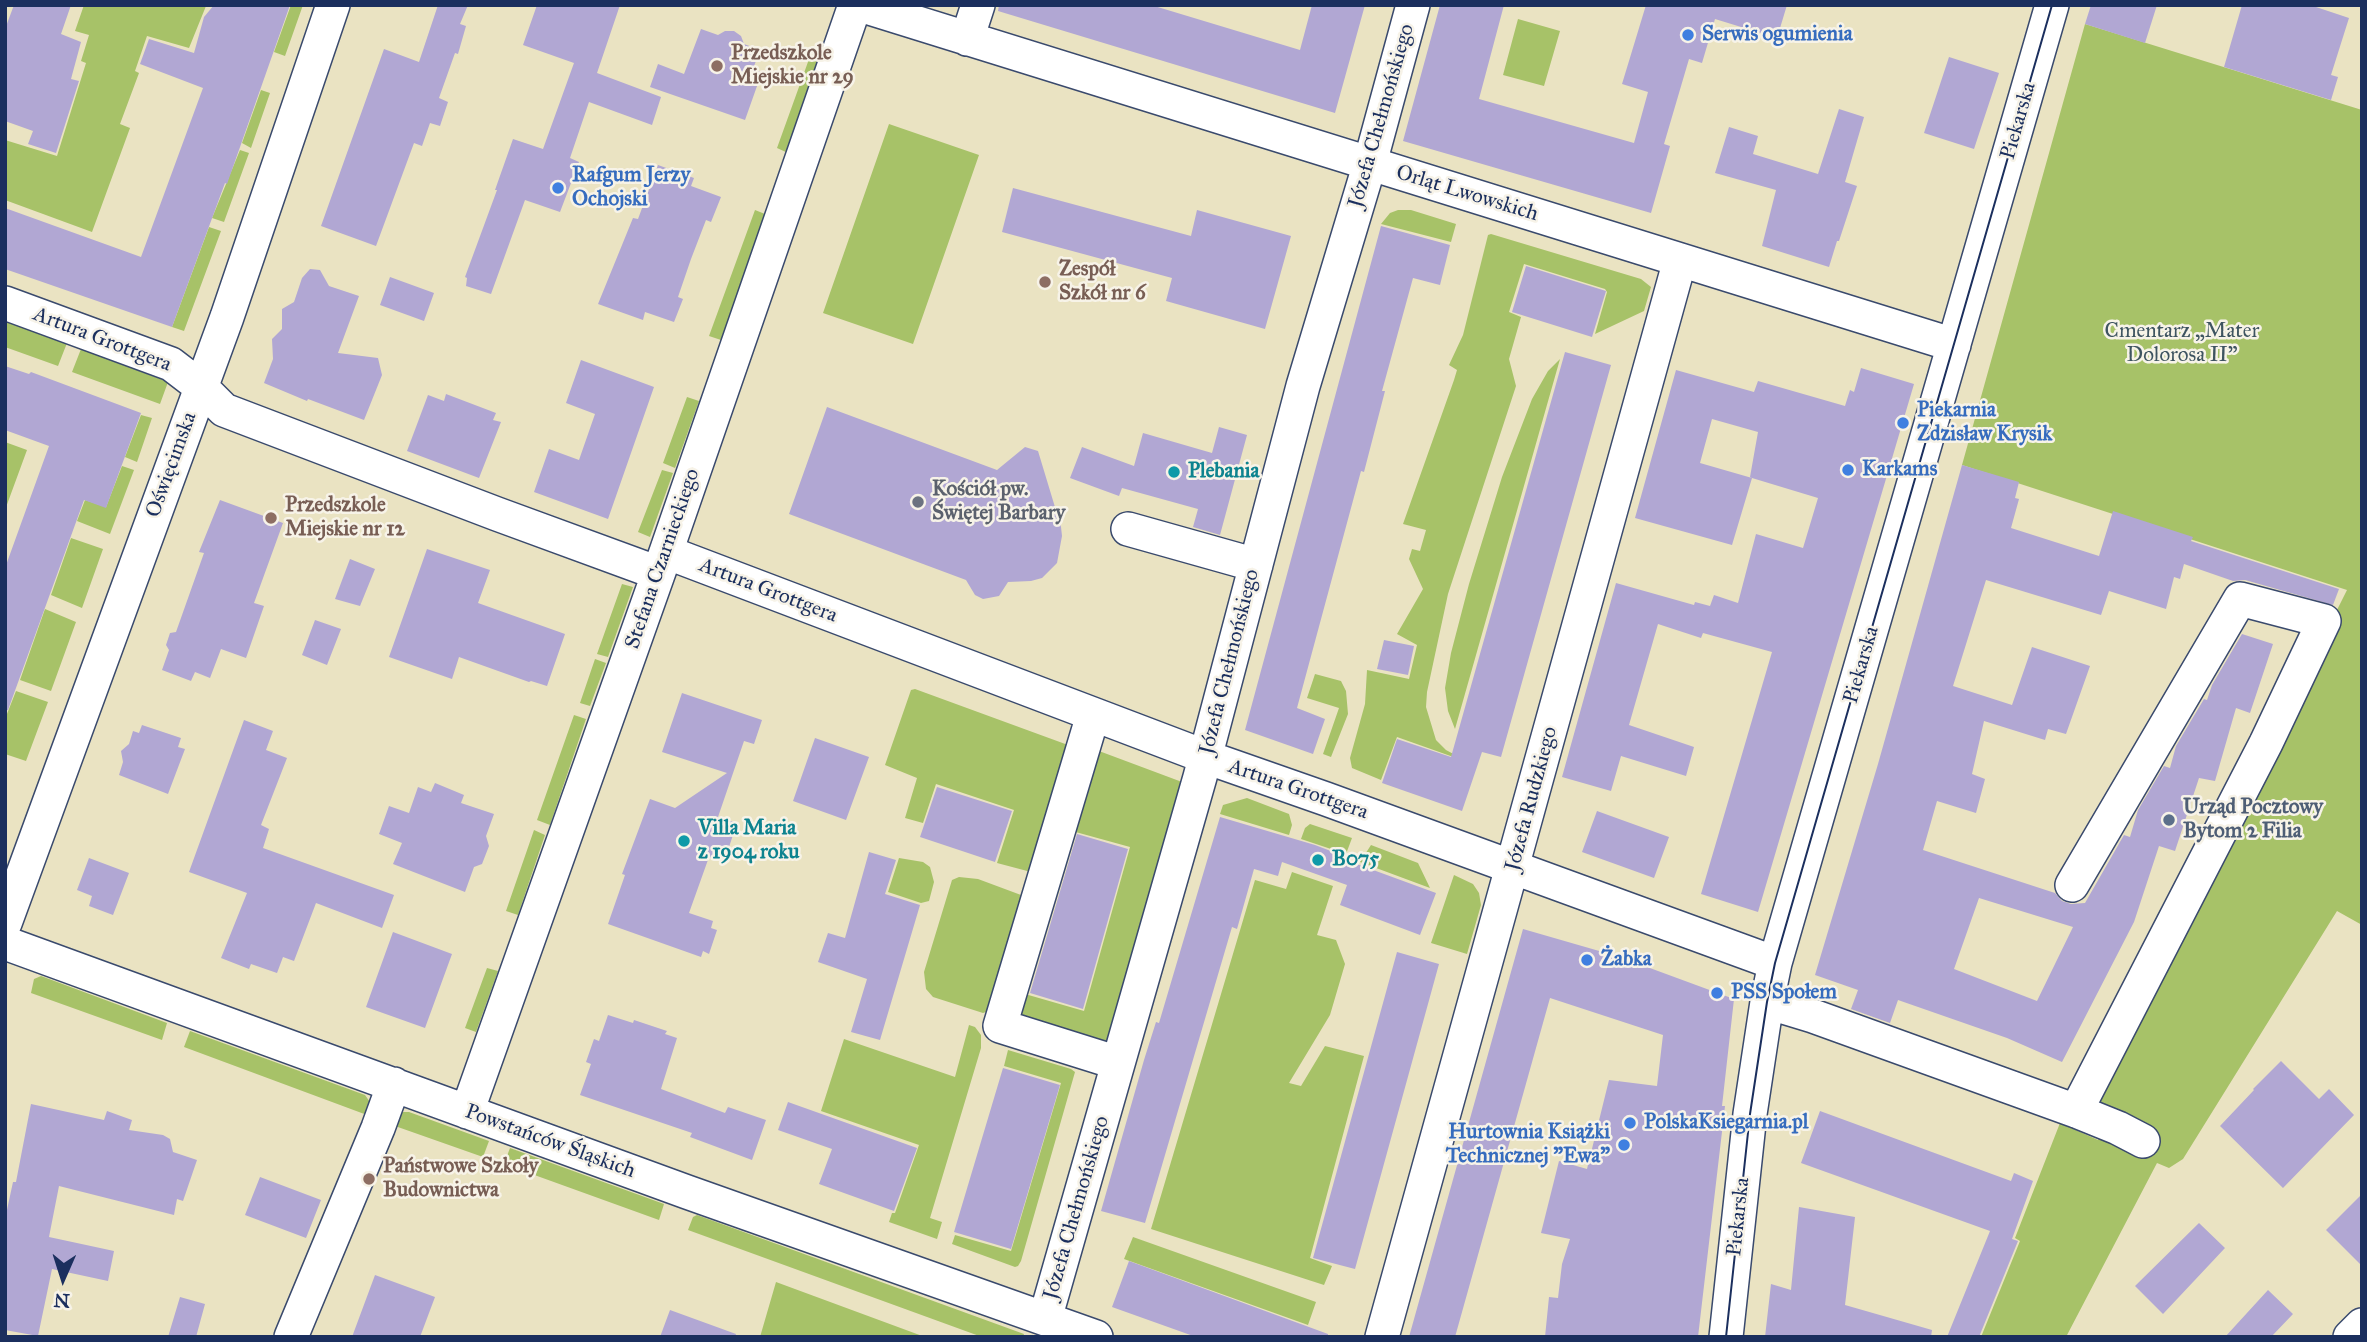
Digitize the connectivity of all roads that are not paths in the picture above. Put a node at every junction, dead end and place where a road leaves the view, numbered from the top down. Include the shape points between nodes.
1 (333, 5) edge
2 (858, 5) edge
3 (978, 5) edge
4 (1413, 5) edge
5 (2052, 5) edge
6 (967, 38) junction
7 (1370, 163) junction
8 (1680, 260) junction
9 (5, 303) edge
10 (1954, 345) junction
11 (201, 387) junction
12 (1128, 529) dead end
13 (662, 562) junction
14 (1256, 565) junction
15 (1093, 715) junction
16 (1206, 757) junction
17 (1513, 867) junction
18 (2072, 885) dead end
19 (5, 923) edge
20 (5, 943) edge
21 (1775, 964) junction
22 (1767, 1002) junction
23 (1118, 1063) junction
24 (394, 1084) junction
25 (2076, 1111) junction
26 (467, 1112) junction
27 (2143, 1141) dead end
28 (1045, 1319) junction
29 (2362, 1325) edge
30 (291, 1337) edge
31 (1096, 1337) edge
32 (1382, 1337) edge
33 (1726, 1337) edge
34 (2350, 1337) edge

1 - 11 street, Oświęcimska
2 - 6 street, Orląt Lwowskich
2 - 13 street, Stefana Czarnieckiego
3 - 6 street
4 - 7 street, Józefa Chełmońskiego
5 - 10 street, Piekarska
6 - 7 street, Orląt Lwowskich
7 - 8 street, Orląt Lwowskich
7 - 14 street, Józefa Chełmońskiego via 1303,386
8 - 10 street, Orląt Lwowskich
8 - 17 street, Józefa Rudzkiego
9 - 11 street, Artura Grottgera via 171,364
10 - 21 street, Piekarska
11 - 13 street, Artura Grottgera via 224,410
11 - 19 street, Oświęcimska
12 - 14 street
13 - 15 street, Artura Grottgera
13 - 26 street, Stefana Czarnieckiego
14 - 16 street, Józefa Chełmońskiego
15 - 16 street, Artura Grottgera
15 - 23 street via 1000,1026
16 - 17 street, Artura Grottgera
16 - 23 street, Józefa Chełmońskiego
17 - 21 street, Artura Grottgera
17 - 32 street, Józefa Rudzkiego
18 - 25 street via 2239,599 2324,621
20 - 24 street, Powstańców Śląskich
21 - 22 street, Piekarska
22 - 25 street
22 - 33 street, Piekarska
23 - 28 street, Józefa Chełmońskiego
24 - 26 street, Powstańców Śląskich
24 - 30 street
25 - 27 street
26 - 28 street, Powstańców Śląskich
28 - 31 street, Powstańców Śląskich
29 - 34 street

